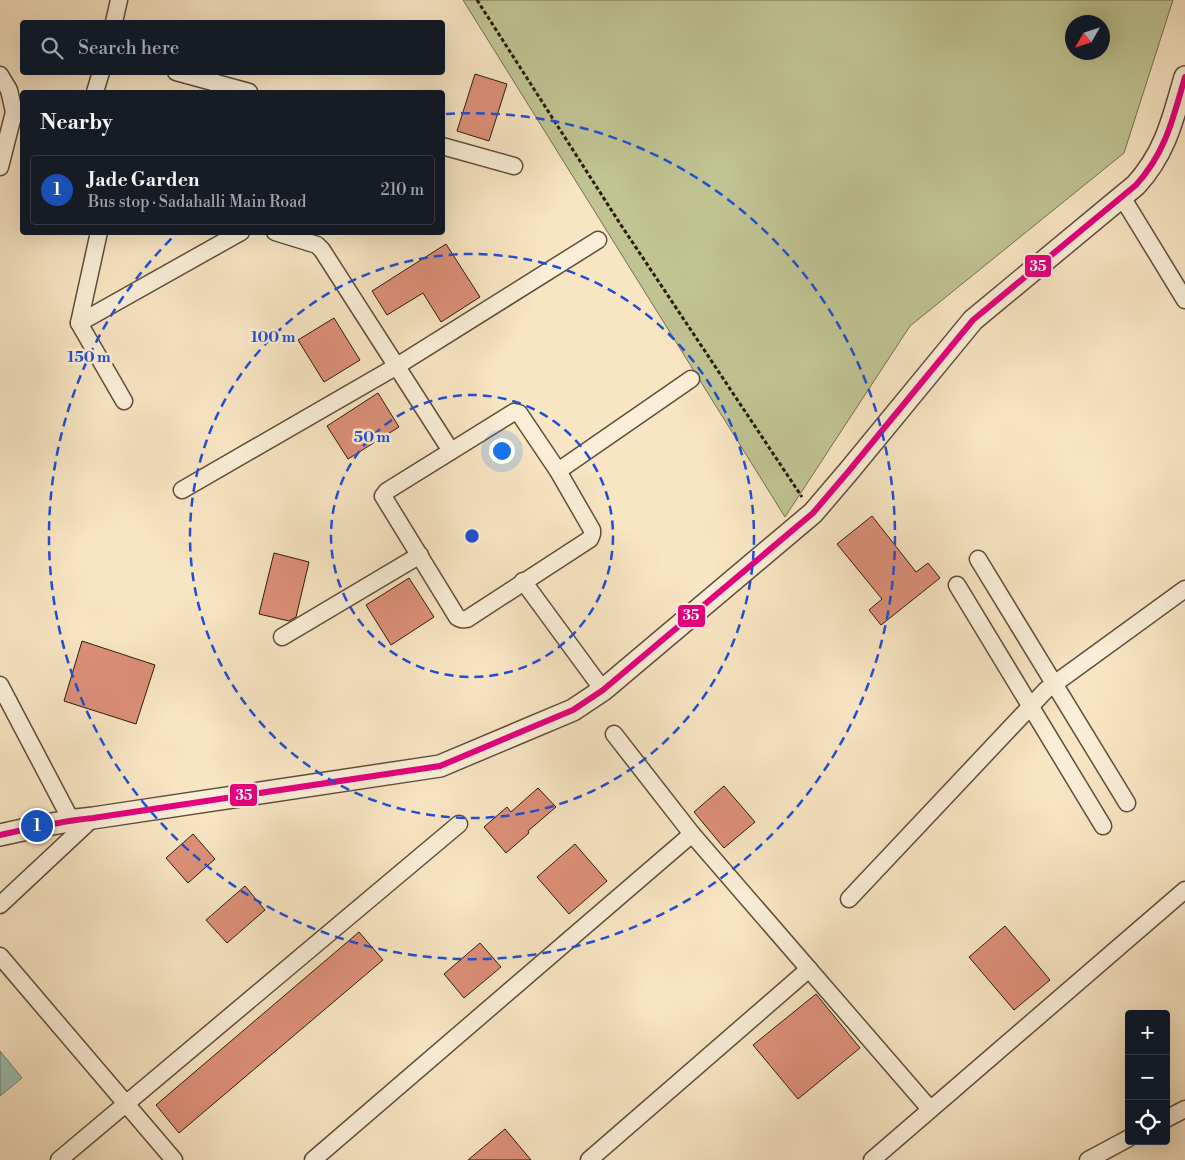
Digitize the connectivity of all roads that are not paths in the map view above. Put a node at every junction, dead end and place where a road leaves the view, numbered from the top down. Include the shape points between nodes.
1 (119, 0) edge
2 (114, 20) edge
3 (0, 75) edge
4 (100, 75) edge
5 (187, 75) edge
6 (1185, 77) edge
7 (96, 90) edge
8 (242, 90) edge
9 (18, 114) edge
10 (445, 147) edge
11 (514, 166) dead end
12 (0, 168) edge
13 (1122, 197) junction
14 (98, 235) edge
15 (236, 235) edge
16 (285, 235) edge
17 (598, 240) dead end
18 (1185, 300) edge
19 (79, 322) junction
20 (397, 366) junction
21 (691, 379) dead end
22 (124, 400) dead end
23 (451, 451) junction
24 (558, 471) junction
25 (182, 490) dead end
26 (420, 555) junction
27 (978, 559) dead end
28 (523, 581) junction
29 (956, 585) dead end
30 (1185, 588) edge
31 (282, 637) dead end
32 (1054, 684) junction
33 (0, 685) edge
34 (603, 690) junction
35 (1030, 707) junction
36 (614, 734) dead end
37 (1127, 804) dead end
38 (93, 818) junction
39 (71, 820) junction
40 (459, 824) dead end
41 (1103, 826) dead end
42 (692, 834) junction
43 (0, 835) edge
44 (1185, 890) edge
45 (849, 899) dead end
46 (0, 904) edge
47 (0, 956) edge
48 (809, 969) junction
49 (127, 1104) junction
50 (930, 1109) junction
51 (1185, 1109) edge
52 (1170, 1117) edge
53 (1125, 1140) edge
54 (59, 1160) edge
55 (174, 1160) edge
56 (312, 1160) edge
57 (589, 1160) edge
58 (872, 1160) edge
59 (1088, 1160) edge

1 - 2 street
3 - 9 street via 10,90
4 - 7 street
5 - 8 street
6 - 13 street via 1166,141 1146,174
9 - 12 street
10 - 11 street
13 - 18 street
13 - 34 street via 973,320 813,513
14 - 19 street
15 - 19 street
16 - 20 street via 317,245 322,250
17 - 20 street
19 - 22 street
20 - 23 street
20 - 25 street
21 - 24 street
23 - 24 street via 516,412
23 - 26 street via 383,496
24 - 28 street via 592,534 590,539
26 - 28 street via 460,619 464,620
26 - 31 street
27 - 32 street
28 - 34 street
29 - 35 street
30 - 32 street
32 - 35 street
32 - 37 street
33 - 39 street
34 - 38 street via 573,710 440,766
35 - 41 street
35 - 45 street
36 - 42 street
38 - 39 street
38 - 46 street
39 - 43 street
40 - 49 street
42 - 48 street
42 - 56 street
44 - 50 street
47 - 49 street
48 - 50 street
48 - 57 street
49 - 54 street
49 - 55 street
50 - 58 street
51 - 52 street
53 - 59 street

